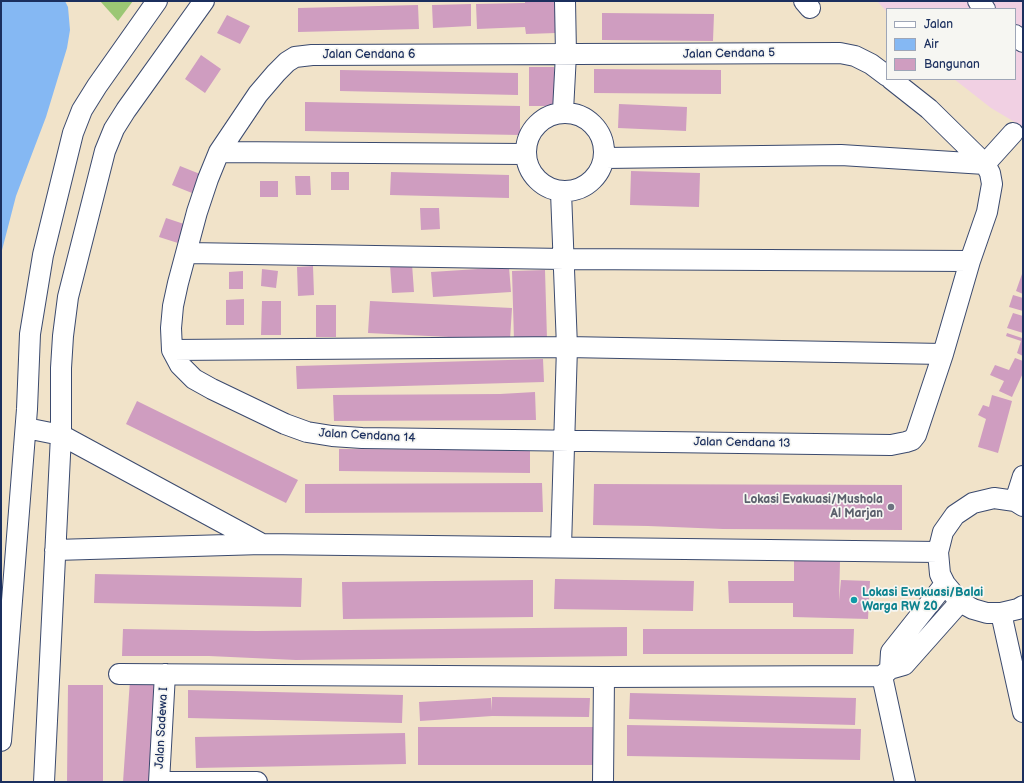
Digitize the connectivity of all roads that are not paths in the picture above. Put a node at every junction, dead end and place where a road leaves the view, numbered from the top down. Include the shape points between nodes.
1 (157, 1) edge
2 (204, 1) edge
3 (565, 1) edge
4 (566, 54) junction
5 (886, 75) edge
6 (892, 80) edge
7 (563, 111) junction
8 (1013, 133) dead end
9 (218, 152) junction
10 (525, 154) junction
11 (605, 158) junction
12 (985, 164) junction
13 (562, 192) junction
14 (187, 253) junction
15 (564, 259) junction
16 (970, 261) junction
17 (567, 347) junction
18 (172, 350) junction
19 (943, 354) junction
20 (29, 429) junction
21 (57, 434) junction
22 (565, 441) junction
23 (1023, 476) edge
24 (1019, 504) edge
25 (262, 544) junction
26 (561, 547) junction
27 (55, 550) junction
28 (938, 552) junction
29 (945, 584) junction
30 (960, 602) junction
31 (1023, 606) edge
32 (1002, 613) junction
33 (886, 672) junction
34 (120, 674) dead end
35 (165, 674) junction
36 (604, 677) junction
37 (1023, 712) edge
38 (1, 741) edge
39 (44, 782) edge
40 (159, 782) edge
41 (257, 782) edge
42 (603, 782) edge
43 (906, 782) edge

1 - 20 street via 97,86 82,110 73,133 35,295 30,334
2 - 21 street via 126,110 114,129 105,151 68,296
3 - 4 street
4 - 5 street, Jalan Cendana 5 via 840,53 855,56
4 - 7 street
4 - 9 street, Jalan Cendana 6 via 295,57 287,62 263,89
6 - 12 street via 929,109
7 - 10 street via 547,116 534,127 527,141
7 - 11 street via 586,118 595,126 601,135
8 - 12 street
9 - 10 street
9 - 14 street, Jalan Cendana 6 via 197,212
10 - 13 street via 528,169 535,180 548,188
11 - 12 street via 841,155
11 - 13 street via 589,183
12 - 16 street via 992,184 987,212
13 - 15 street
14 - 15 street
14 - 18 street, Jalan Cendana 6 via 173,306
15 - 16 street
15 - 17 street
16 - 19 street
17 - 18 street
17 - 19 street
17 - 22 street
18 - 22 street, Jalan Cendana 14 via 180,365 194,379 244,406 307,432 362,438
19 - 22 street, Jalan Cendana 13 via 916,435 912,440 892,445
20 - 21 street
20 - 38 street
21 - 25 street
21 - 27 street
22 - 26 street
23 - 24 street
24 - 28 street via 994,498 973,503 955,514 943,532
25 - 26 street
25 - 27 street
26 - 28 street
27 - 39 street
28 - 29 street via 940,574
29 - 30 street
29 - 33 street via 891,652
30 - 32 street via 987,613
30 - 33 street via 904,665
31 - 32 street
32 - 37 street
33 - 36 street
33 - 43 street
34 - 35 street
35 - 36 street
35 - 40 street, Jalan Sadewa I
36 - 42 street
40 - 41 street

